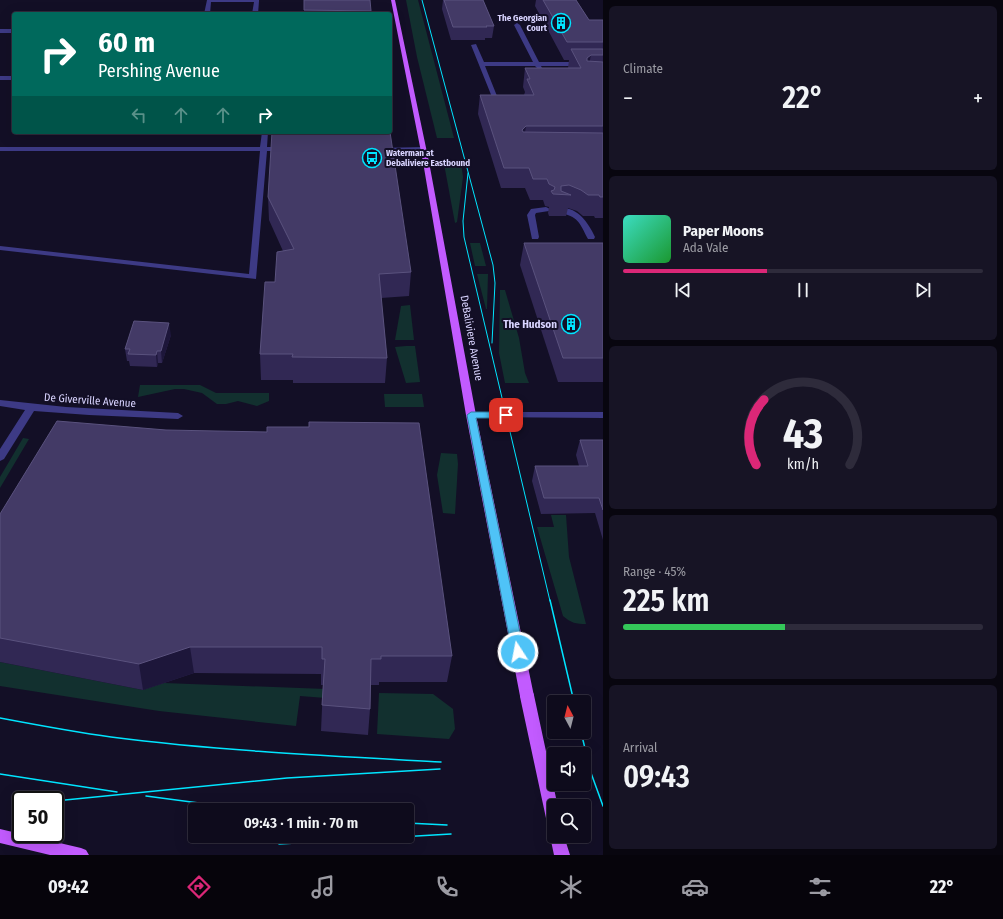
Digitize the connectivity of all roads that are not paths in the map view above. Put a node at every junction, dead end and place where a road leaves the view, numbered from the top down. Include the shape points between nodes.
1 (393, 0) edge
2 (257, 1) edge
3 (207, 12) edge
4 (255, 12) edge
5 (517, 25) dead end
6 (0, 31) edge
7 (12, 31) edge
8 (474, 45) edge
9 (481, 64) junction
10 (537, 64) junction
11 (603, 64) edge
12 (543, 77) edge
13 (0, 78) edge
14 (12, 78) edge
15 (498, 106) edge
16 (265, 134) edge
17 (0, 149) edge
18 (264, 149) junction
19 (293, 150) edge
20 (372, 150) edge
21 (423, 150) junction
22 (546, 209) dead end
23 (561, 210) edge
24 (535, 237) dead end
25 (591, 237) dead end
26 (0, 248) edge
27 (0, 403) edge
28 (31, 408) junction
29 (471, 415) junction
30 (603, 415) edge
31 (178, 416) dead end
32 (0, 457) edge
33 (549, 799) edge
34 (0, 836) edge
35 (559, 843) edge
36 (562, 854) edge
37 (81, 855) edge

1 - 21 main road, DeBaliviere Avenue
2 - 3 street via 209,1
2 - 4 street
5 - 10 street
6 - 7 street
8 - 9 street
9 - 10 street
9 - 15 street
10 - 11 street
10 - 12 street
13 - 14 street
16 - 18 street
17 - 18 street
18 - 19 street
18 - 26 street via 254,277
20 - 21 street
21 - 29 main road, DeBaliviere Avenue
22 - 24 street via 534,211 530,215
23 - 25 street via 583,219
27 - 28 street, De Giverville Avenue
28 - 31 street, De Giverville Avenue
28 - 32 street
29 - 30 street
29 - 33 main road, DeBaliviere Avenue, bridge
34 - 37 main road
35 - 36 main road

